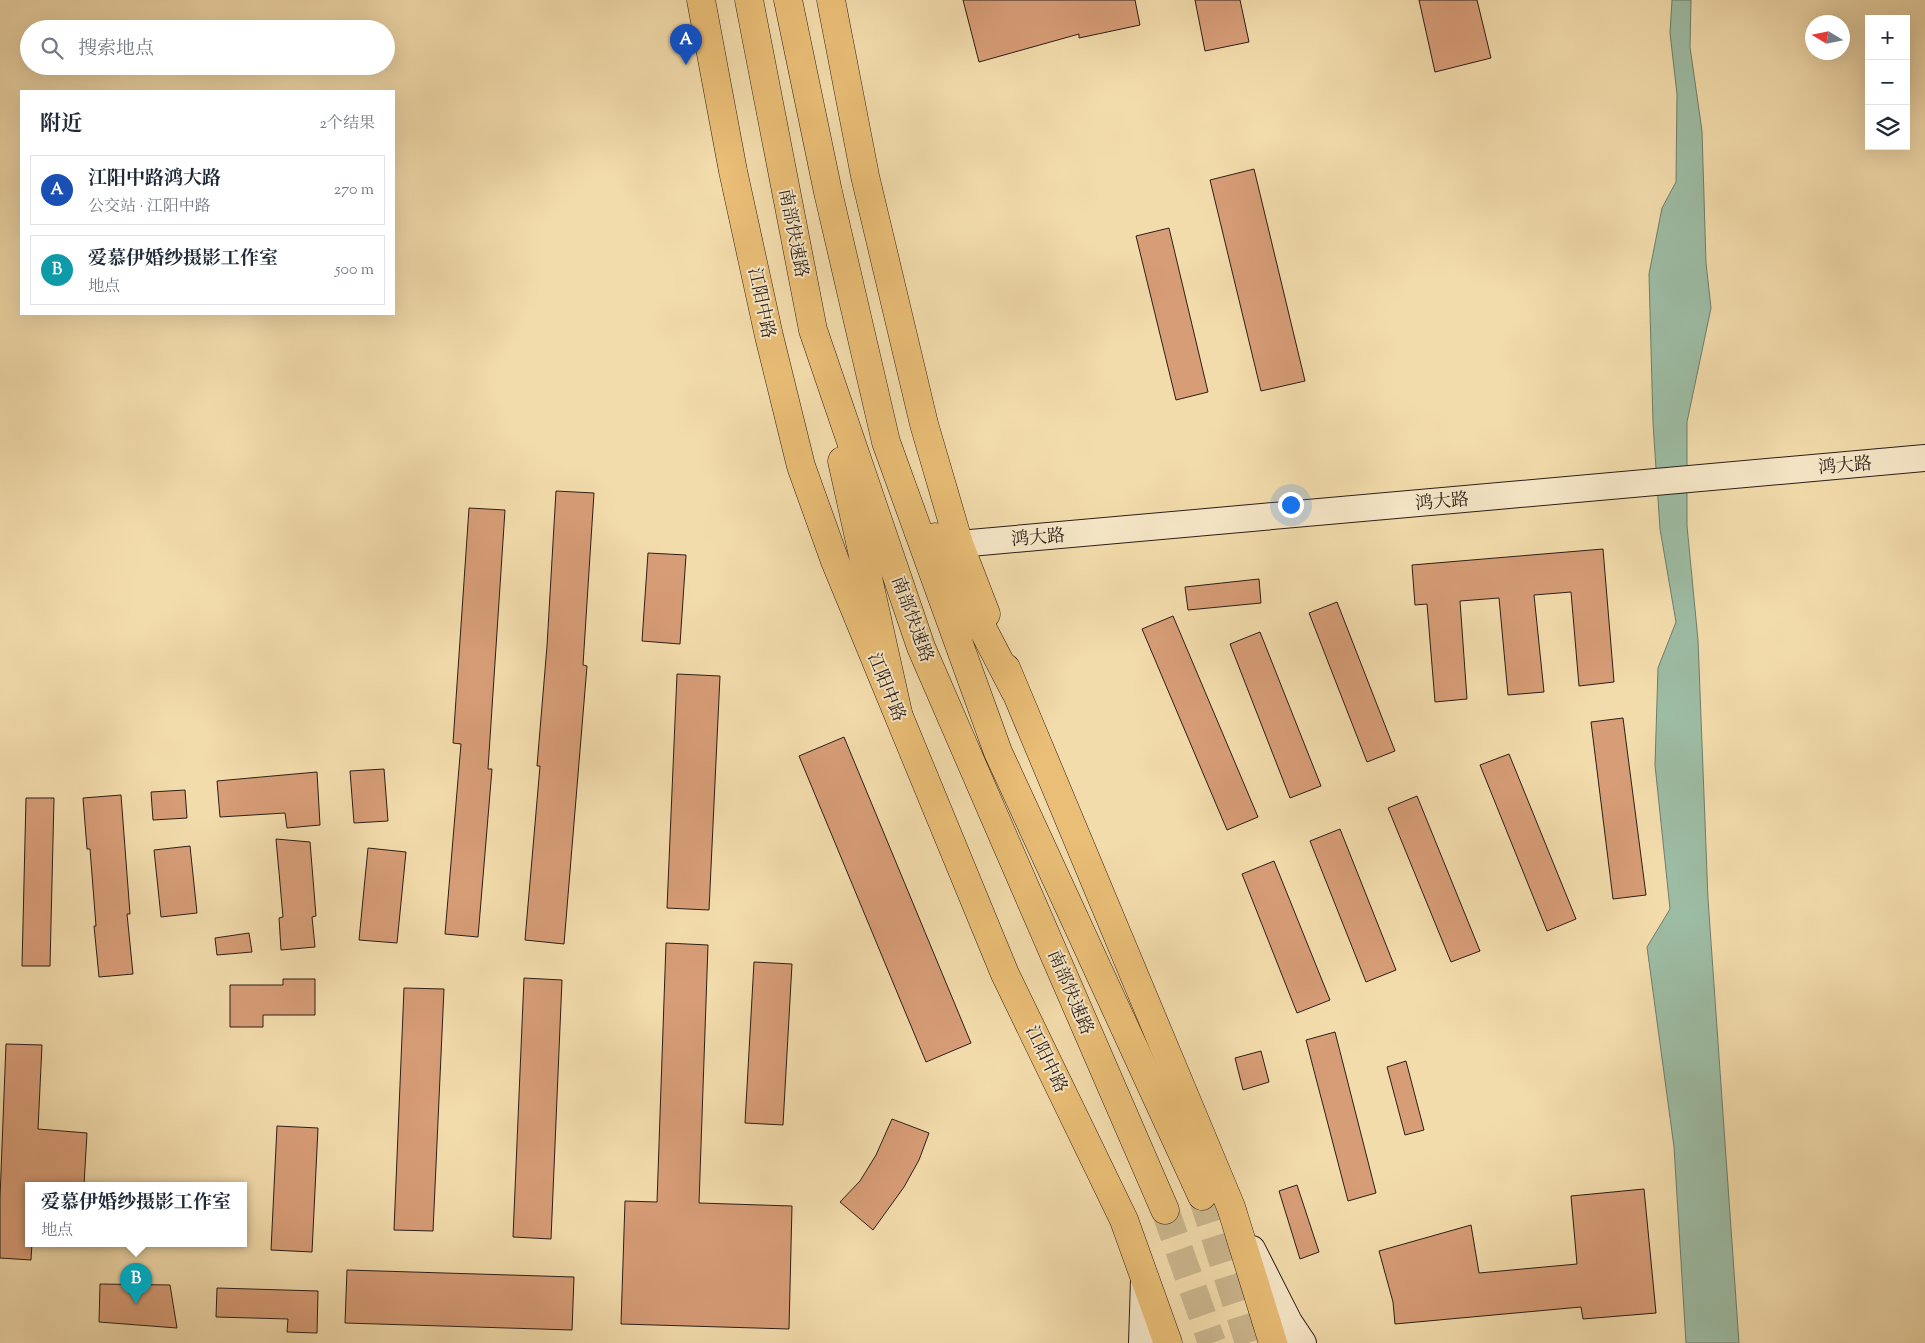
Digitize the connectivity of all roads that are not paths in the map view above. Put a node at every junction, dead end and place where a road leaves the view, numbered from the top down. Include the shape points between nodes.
1 (701, 0) edge
2 (749, 0) edge
3 (788, 0) edge
4 (831, 0) edge
5 (813, 330) junction
6 (886, 442) junction
7 (1925, 458) edge
8 (959, 544) junction
9 (1015, 691) junction
10 (898, 713) junction
11 (1202, 1196) tunnel mouth
12 (1231, 1207) junction
13 (1165, 1210) tunnel mouth
14 (1144, 1274) junction
15 (1142, 1343) edge
16 (1168, 1343) edge
17 (1273, 1343) edge
18 (1303, 1343) edge

1 - 10 main road, 江阳中路 via 733,171 801,466 835,561
2 - 5 main road, 南部快速路
3 - 6 main road, 南部快速路 via 828,192
4 - 8 main road via 867,186 924,424
5 - 10 main road
5 - 13 main road, 南部快速路 via 921,647
6 - 9 main road
6 - 11 main road, 南部快速路 via 998,752
7 - 8 street, 鸿大路
8 - 9 main road
9 - 12 main road
10 - 14 main road, 江阳中路 via 1005,974 1124,1220
12 - 17 main road
12 - 18 street via 1289,1322
14 - 15 street
14 - 16 main road, 江阳中路

